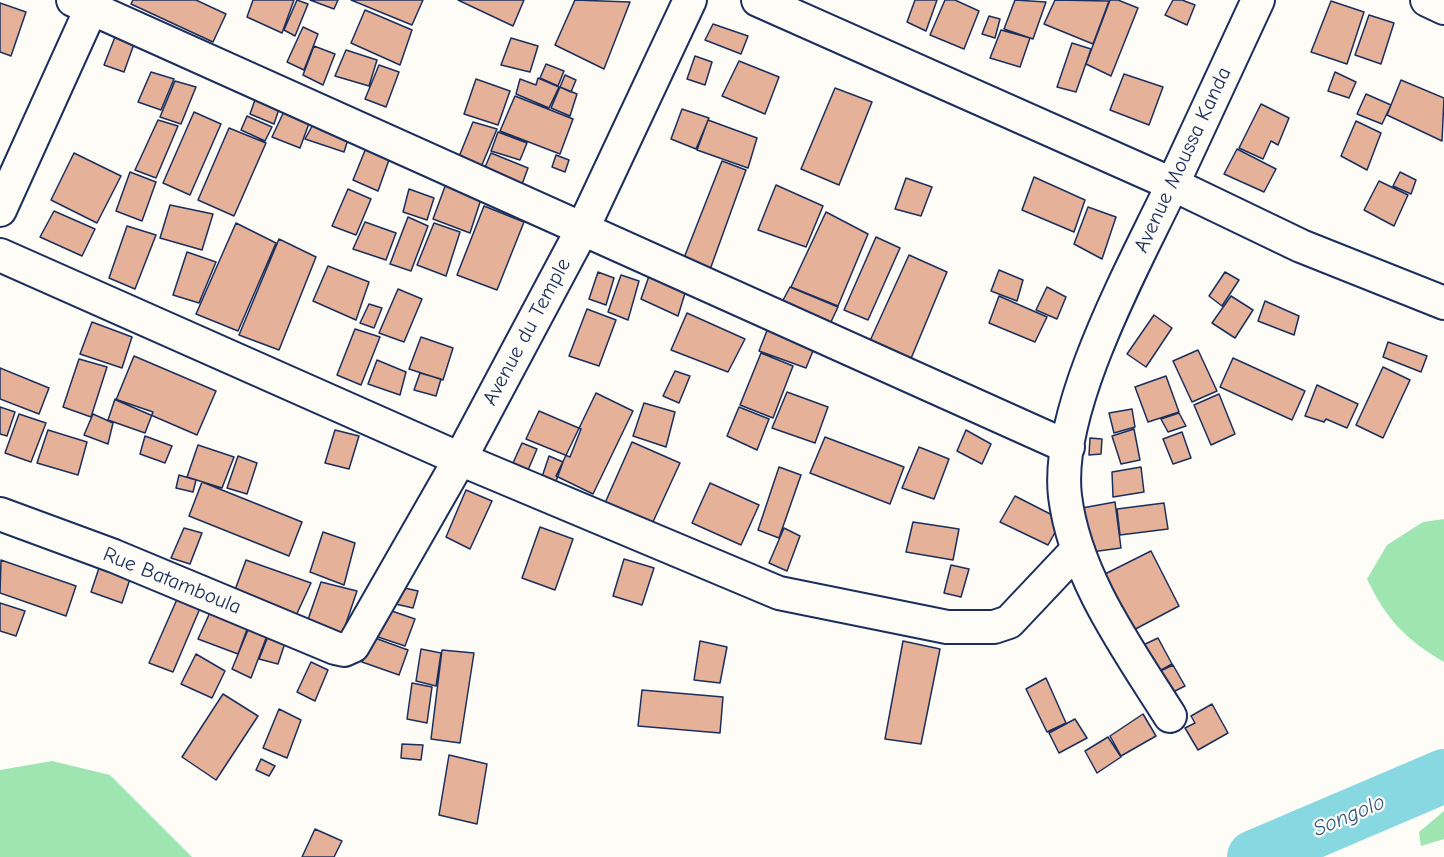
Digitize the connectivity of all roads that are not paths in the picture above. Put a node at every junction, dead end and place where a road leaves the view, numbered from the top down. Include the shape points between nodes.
1 (690, 0) edge
2 (758, 0) edge
3 (1257, 0) edge
4 (1427, 0) edge
5 (86, 3) edge
6 (1444, 8) edge
7 (1172, 183) junction
8 (0, 210) edge
9 (583, 228) junction
10 (0, 255) edge
11 (1444, 303) edge
12 (1068, 447) junction
13 (460, 459) junction
14 (0, 514) edge
15 (1077, 550) junction
16 (344, 650) joint
17 (1170, 716) dead end

1 - 9 street, Avenue du Temple
2 - 7 street
3 - 7 street, Avenue Moussa Kanda
4 - 6 street
5 - 8 street
5 - 9 street
7 - 11 street via 1301,246
7 - 12 street, Avenue Moussa Kanda via 1108,320 1078,403
9 - 12 street
9 - 13 street, Avenue du Temple
10 - 13 street
12 - 15 street, Avenue Moussa Kanda via 1065,495
13 - 15 street via 778,593 947,627 994,627 1009,622
13 - 16 street, Avenue du Temple via 353,646
14 - 16 street, Rue Batamboula
15 - 17 street, Avenue Moussa Kanda

